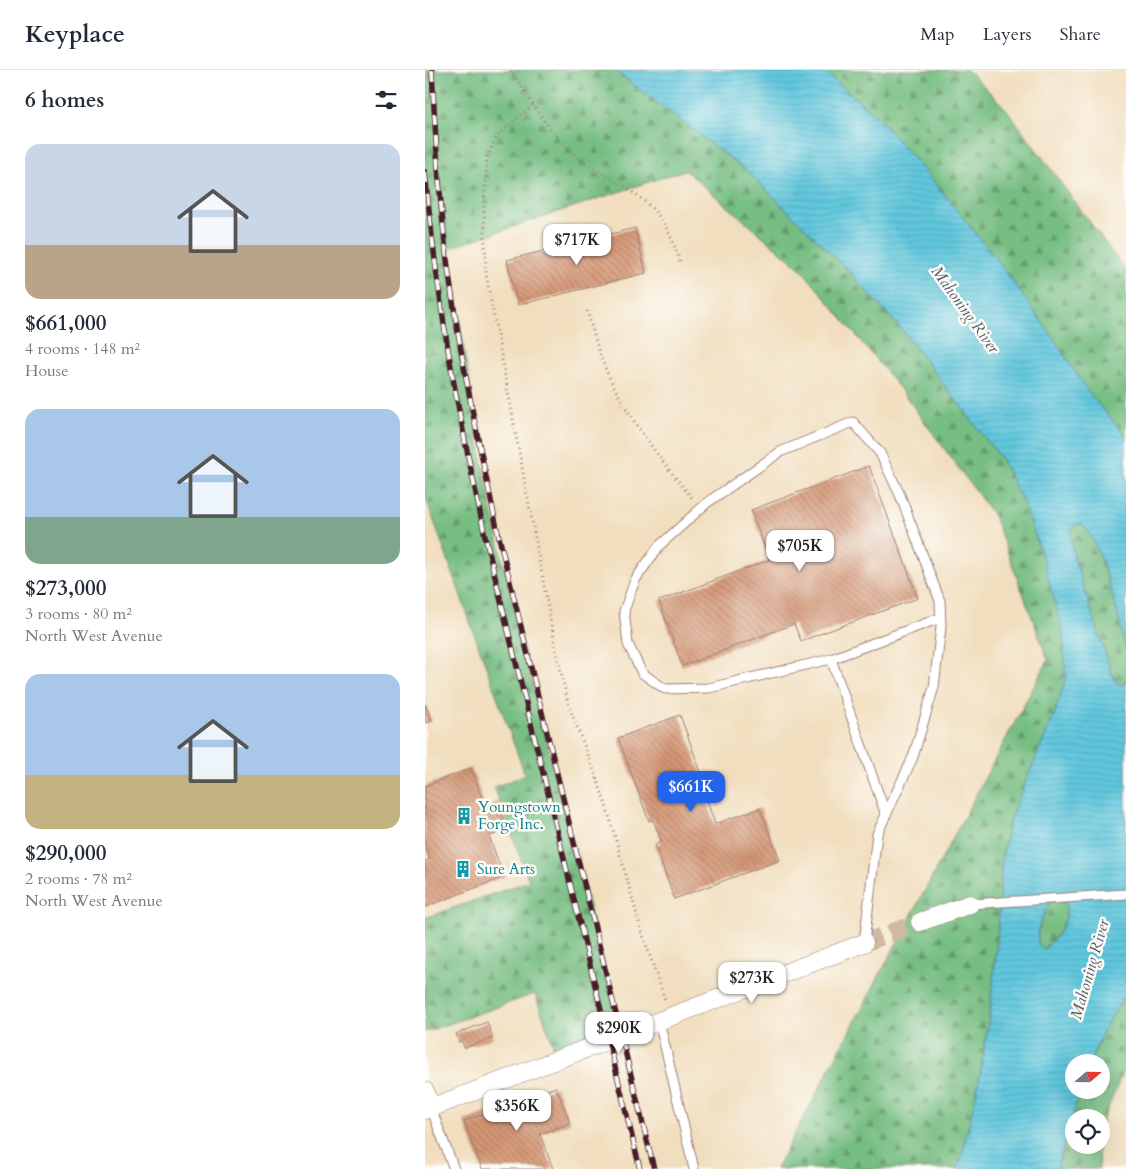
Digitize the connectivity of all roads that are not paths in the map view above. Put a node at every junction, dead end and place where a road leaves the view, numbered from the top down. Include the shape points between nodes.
1 (940, 618) junction
2 (831, 659) junction
3 (885, 815) junction
4 (1126, 894) edge
5 (971, 904) joint
6 (920, 922) tunnel mouth
7 (864, 943) joint
8 (665, 1019) junction
9 (425, 1091) edge
10 (428, 1109) edge
11 (454, 1169) edge
12 (694, 1169) edge

1 - 2 lane
1 - 2 lane via 940,601 901,495 880,453 853,422 780,452 700,508 659,546 635,580 624,611 629,644 642,673 665,689 709,688
1 - 3 lane via 934,687 913,757
2 - 3 lane
3 - 7 lane via 877,834
4 - 5 lane
5 - 6 street
7 - 8 street
8 - 10 street
8 - 12 lane
9 - 10 street
10 - 11 lane

